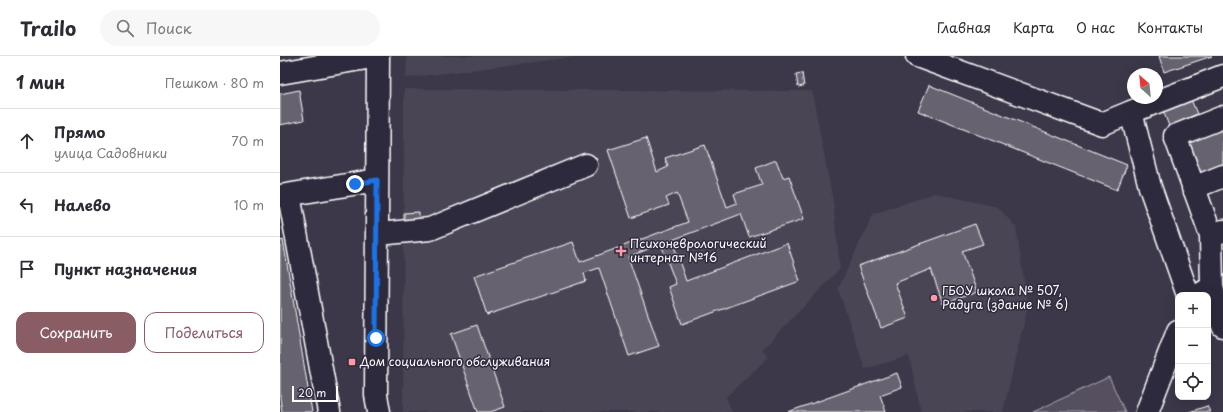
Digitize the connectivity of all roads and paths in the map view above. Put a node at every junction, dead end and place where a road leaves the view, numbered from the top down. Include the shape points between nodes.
1 (378, 56) edge
2 (917, 56) edge
3 (280, 73) edge
4 (1223, 76) edge
5 (1131, 112) junction
6 (1223, 117) edge
7 (586, 165) dead end
8 (1223, 176) edge
9 (377, 180) junction
10 (1193, 188) junction
11 (285, 195) edge
12 (1217, 233) edge
13 (378, 234) junction
14 (1205, 291) edge
15 (1187, 292) edge
16 (1223, 326) edge
17 (1175, 339) edge
18 (329, 412) edge
19 (379, 412) edge
20 (1147, 412) edge

1 - 3 street
1 - 9 street
2 - 5 street via 1102,124
4 - 5 street
5 - 15 street via 1150,187
6 - 10 street via 1174,136
7 - 13 street via 430,229
8 - 10 street
9 - 11 street
9 - 13 street
10 - 12 street
11 - 18 street
12 - 14 street
13 - 19 street via 376,395
14 - 16 street
17 - 20 street

